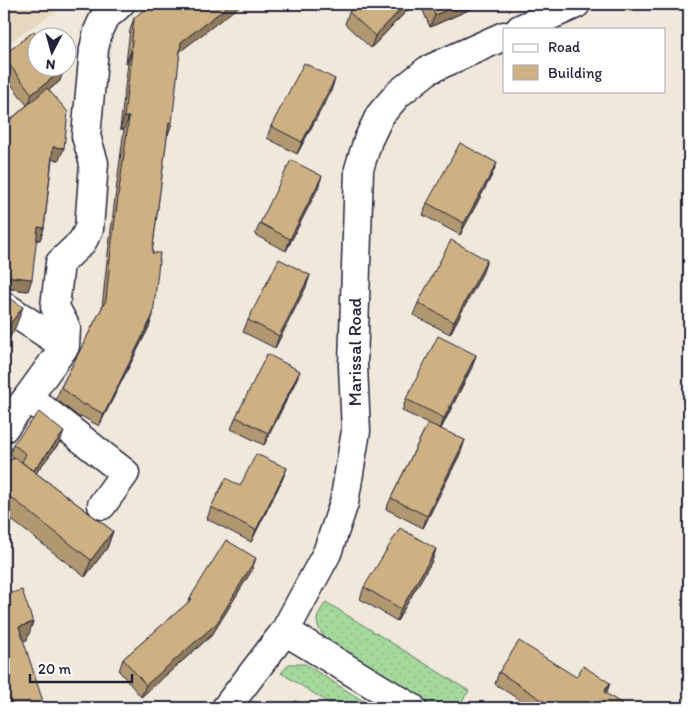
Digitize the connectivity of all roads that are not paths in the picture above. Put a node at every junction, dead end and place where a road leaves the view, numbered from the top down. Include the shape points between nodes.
1 (120, 4) edge
2 (576, 4) edge
3 (522, 28) edge
4 (503, 36) edge
5 (4, 306) edge
6 (65, 346) junction
7 (28, 397) junction
8 (4, 428) edge
9 (102, 505) dead end
10 (285, 631) junction
11 (226, 708) edge
12 (412, 708) edge

1 - 6 street via 104,18 94,49 86,136 94,163 88,229 82,242 60,263 55,307 66,328
2 - 3 street
4 - 10 street, Marissal Road via 428,70 398,94 380,115 368,140 359,169 354,366 356,432 344,503 327,553
5 - 6 street
6 - 7 street
7 - 8 street
7 - 9 street via 125,474
10 - 11 street, Marissal Road
10 - 12 street

